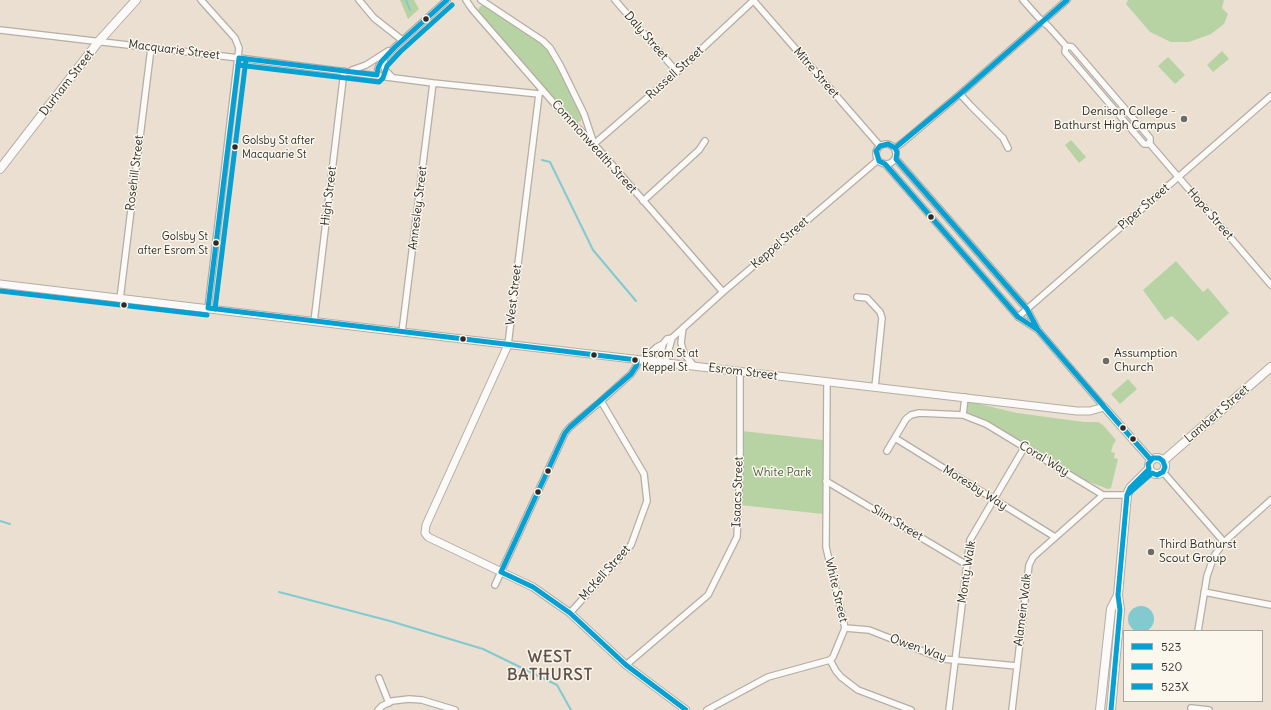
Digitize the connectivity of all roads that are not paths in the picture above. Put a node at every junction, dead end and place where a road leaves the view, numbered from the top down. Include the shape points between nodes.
1 (136, 0) edge
2 (201, 0) edge
3 (360, 0) edge
4 (447, 0) edge
5 (466, 0) edge
6 (480, 0) edge
7 (615, 0) edge
8 (754, 0) edge
9 (1022, 0) edge
10 (1067, 0) edge
11 (472, 9) junction
12 (1042, 21) junction
13 (0, 30) edge
14 (402, 40) junction
15 (99, 41) junction
16 (395, 47) junction
17 (151, 48) junction
18 (239, 58) junction
19 (384, 58) junction
20 (375, 60) junction
21 (346, 71) junction
22 (677, 72) junction
23 (370, 74) junction
24 (377, 75) junction
25 (392, 77) junction
26 (433, 83) junction
27 (541, 92) junction
28 (960, 94) junction
29 (1271, 96) edge
30 (705, 141) dead end
31 (594, 144) junction
32 (880, 146) junction
33 (895, 148) junction
34 (1008, 148) dead end
35 (896, 159) junction
36 (878, 160) junction
37 (885, 164) junction
38 (0, 169) edge
39 (1178, 178) junction
40 (643, 201) junction
41 (0, 284) edge
42 (1271, 284) edge
43 (723, 292) junction
44 (857, 297) dead end
45 (120, 299) junction
46 (208, 308) junction
47 (1027, 309) junction
48 (1018, 317) junction
49 (314, 322) junction
50 (683, 328) junction
51 (1038, 330) junction
52 (402, 332) junction
53 (672, 338) junction
54 (663, 344) junction
55 (508, 345) junction
56 (640, 360) junction
57 (662, 362) junction
58 (694, 366) junction
59 (1271, 367) edge
60 (740, 371) junction
61 (827, 382) junction
62 (875, 387) junction
63 (965, 398) junction
64 (601, 401) junction
65 (1104, 407) junction
66 (963, 415) junction
67 (895, 438) junction
68 (1024, 448) junction
69 (887, 451) dead end
70 (1151, 460) junction
71 (1164, 461) junction
72 (1150, 471) junction
73 (1163, 472) junction
74 (826, 481) junction
75 (1103, 495) junction
76 (1127, 495) junction
77 (994, 500) junction
78 (1271, 500) edge
79 (1055, 537) junction
80 (1224, 542) junction
81 (967, 565) junction
82 (501, 572) junction
83 (495, 585) dead end
84 (1204, 592) junction
85 (1118, 595) junction
86 (1271, 605) edge
87 (570, 613) junction
88 (845, 628) junction
89 (1198, 630) edge
90 (830, 660) junction
91 (956, 660) junction
92 (626, 665) junction
93 (1016, 666) junction
94 (379, 678) dead end
95 (389, 703) junction
96 (1191, 709) edge
97 (378, 710) edge
98 (455, 710) edge
99 (686, 710) edge
100 (707, 710) edge
101 (911, 710) edge
102 (949, 710) edge
103 (1012, 710) edge
104 (1100, 710) edge
105 (1111, 710) edge
106 (1209, 710) edge

1 - 15 main road, Durham Street
2 - 18 street via 236,40
3 - 14 street via 374,18
4 - 14 street
5 - 11 street, Commonwealth Street
6 - 11 street
6 - 31 street via 550,48 584,114
7 - 22 street, Daly Street
8 - 22 street, Russell Street
8 - 32 street, Mitre Street
9 - 12 street, Hope Street
10 - 12 street
11 - 27 street, Commonwealth Street
12 - 28 street
12 - 39 street, Hope Street via 1066,46 1072,47 1150,138 1150,144
13 - 15 street, Macquarie Street
14 - 16 street
15 - 17 street, Macquarie Street
15 - 38 main road, Durham Street
16 - 19 street
16 - 20 street
17 - 18 street, Macquarie Street
17 - 45 street, Rosehill Street
18 - 21 street, Macquarie Street
18 - 46 street
19 - 24 street
19 - 25 street via 385,70
20 - 21 street via 360,68
20 - 23 street
21 - 23 street, Macquarie Street
21 - 49 street, High Street
22 - 31 street, Russell Street
23 - 24 street, Macquarie Street
24 - 25 street, Macquarie Street
25 - 26 street, Macquarie Street
26 - 27 street, Macquarie Street
26 - 52 street, Annesley Street
27 - 31 street, Commonwealth Street
27 - 55 street, West Street
28 - 33 street
28 - 34 street via 1003,138
29 - 39 street, Piper Street
30 - 40 street via 699,150
31 - 40 street, Commonwealth Street
32 - 33 street via 888,144
32 - 36 street via 876,151
33 - 35 street
35 - 37 street
35 - 47 street
36 - 37 street
36 - 43 street, Keppel Street
37 - 48 street
39 - 42 street, Hope Street
39 - 47 street, Piper Street
40 - 43 street, Commonwealth Street
41 - 45 street, Esrom Street
43 - 50 street, Keppel Street
44 - 62 street via 867,298 882,318
45 - 46 street, Esrom Street
46 - 49 street, Esrom Street
47 - 48 street, Piper Street
47 - 51 street
48 - 51 street
49 - 52 street, Esrom Street
50 - 53 street, Keppel Street
50 - 58 street via 682,350
51 - 65 street
52 - 55 street, Esrom Street
53 - 54 street, Keppel Street
53 - 57 street
54 - 56 street, Keppel Street
54 - 57 street
55 - 56 street, Esrom Street
55 - 82 street, West Street via 426,525 425,533 428,537
56 - 57 street, Esrom Street
56 - 64 street, Keppel Street via 632,372
57 - 58 street, Esrom Street
58 - 60 street, Esrom Street
59 - 71 main road, Lambert Street
60 - 61 street, Esrom Street
60 - 92 street, Isaacs Street via 737,536 708,595
61 - 62 street, Esrom Street
61 - 74 street, White Street
62 - 63 street, Esrom Street
63 - 65 street, Esrom Street via 1084,411
63 - 66 street
64 - 82 street, Keppel Street via 565,433
64 - 87 street, McKell Street via 644,474 647,500 631,545
65 - 70 street
66 - 67 street, Coral Way via 911,415
66 - 68 street, Coral Way via 986,424
67 - 69 street, Coral Way
67 - 77 street, Moresby Way
68 - 75 street, Coral Way
68 - 77 street, Monty Walk
70 - 71 main road via 1156,458
70 - 72 main road via 1148,464
71 - 73 main road
72 - 73 main road via 1157,475
72 - 76 main road via 1130,488
73 - 80 street
74 - 81 street, Slim Street
74 - 88 street, White Street via 826,548
75 - 76 street
75 - 79 street, Alamein Walk
76 - 85 main road
77 - 79 street, Moresby Way
77 - 81 street, Monty Walk via 970,540
78 - 80 street
79 - 93 street, Alamein Walk via 1033,557 1029,565
80 - 84 street via 1214,556
81 - 91 street, Monty Walk
82 - 83 street, Keppel Street
82 - 87 street via 533,587
84 - 86 street
84 - 89 street
85 - 104 main road via 1111,609
85 - 105 main road via 1120,610
87 - 92 street
88 - 90 street, White Street
88 - 91 street, Owen Way via 869,630 943,659
90 - 100 street via 768,677
90 - 101 street via 841,677 858,690
91 - 93 street, Owen Way
91 - 102 street, Monty Walk
92 - 99 street
93 - 103 street, Alamein Walk
94 - 95 street
95 - 97 street
95 - 98 street via 416,699
96 - 106 street

